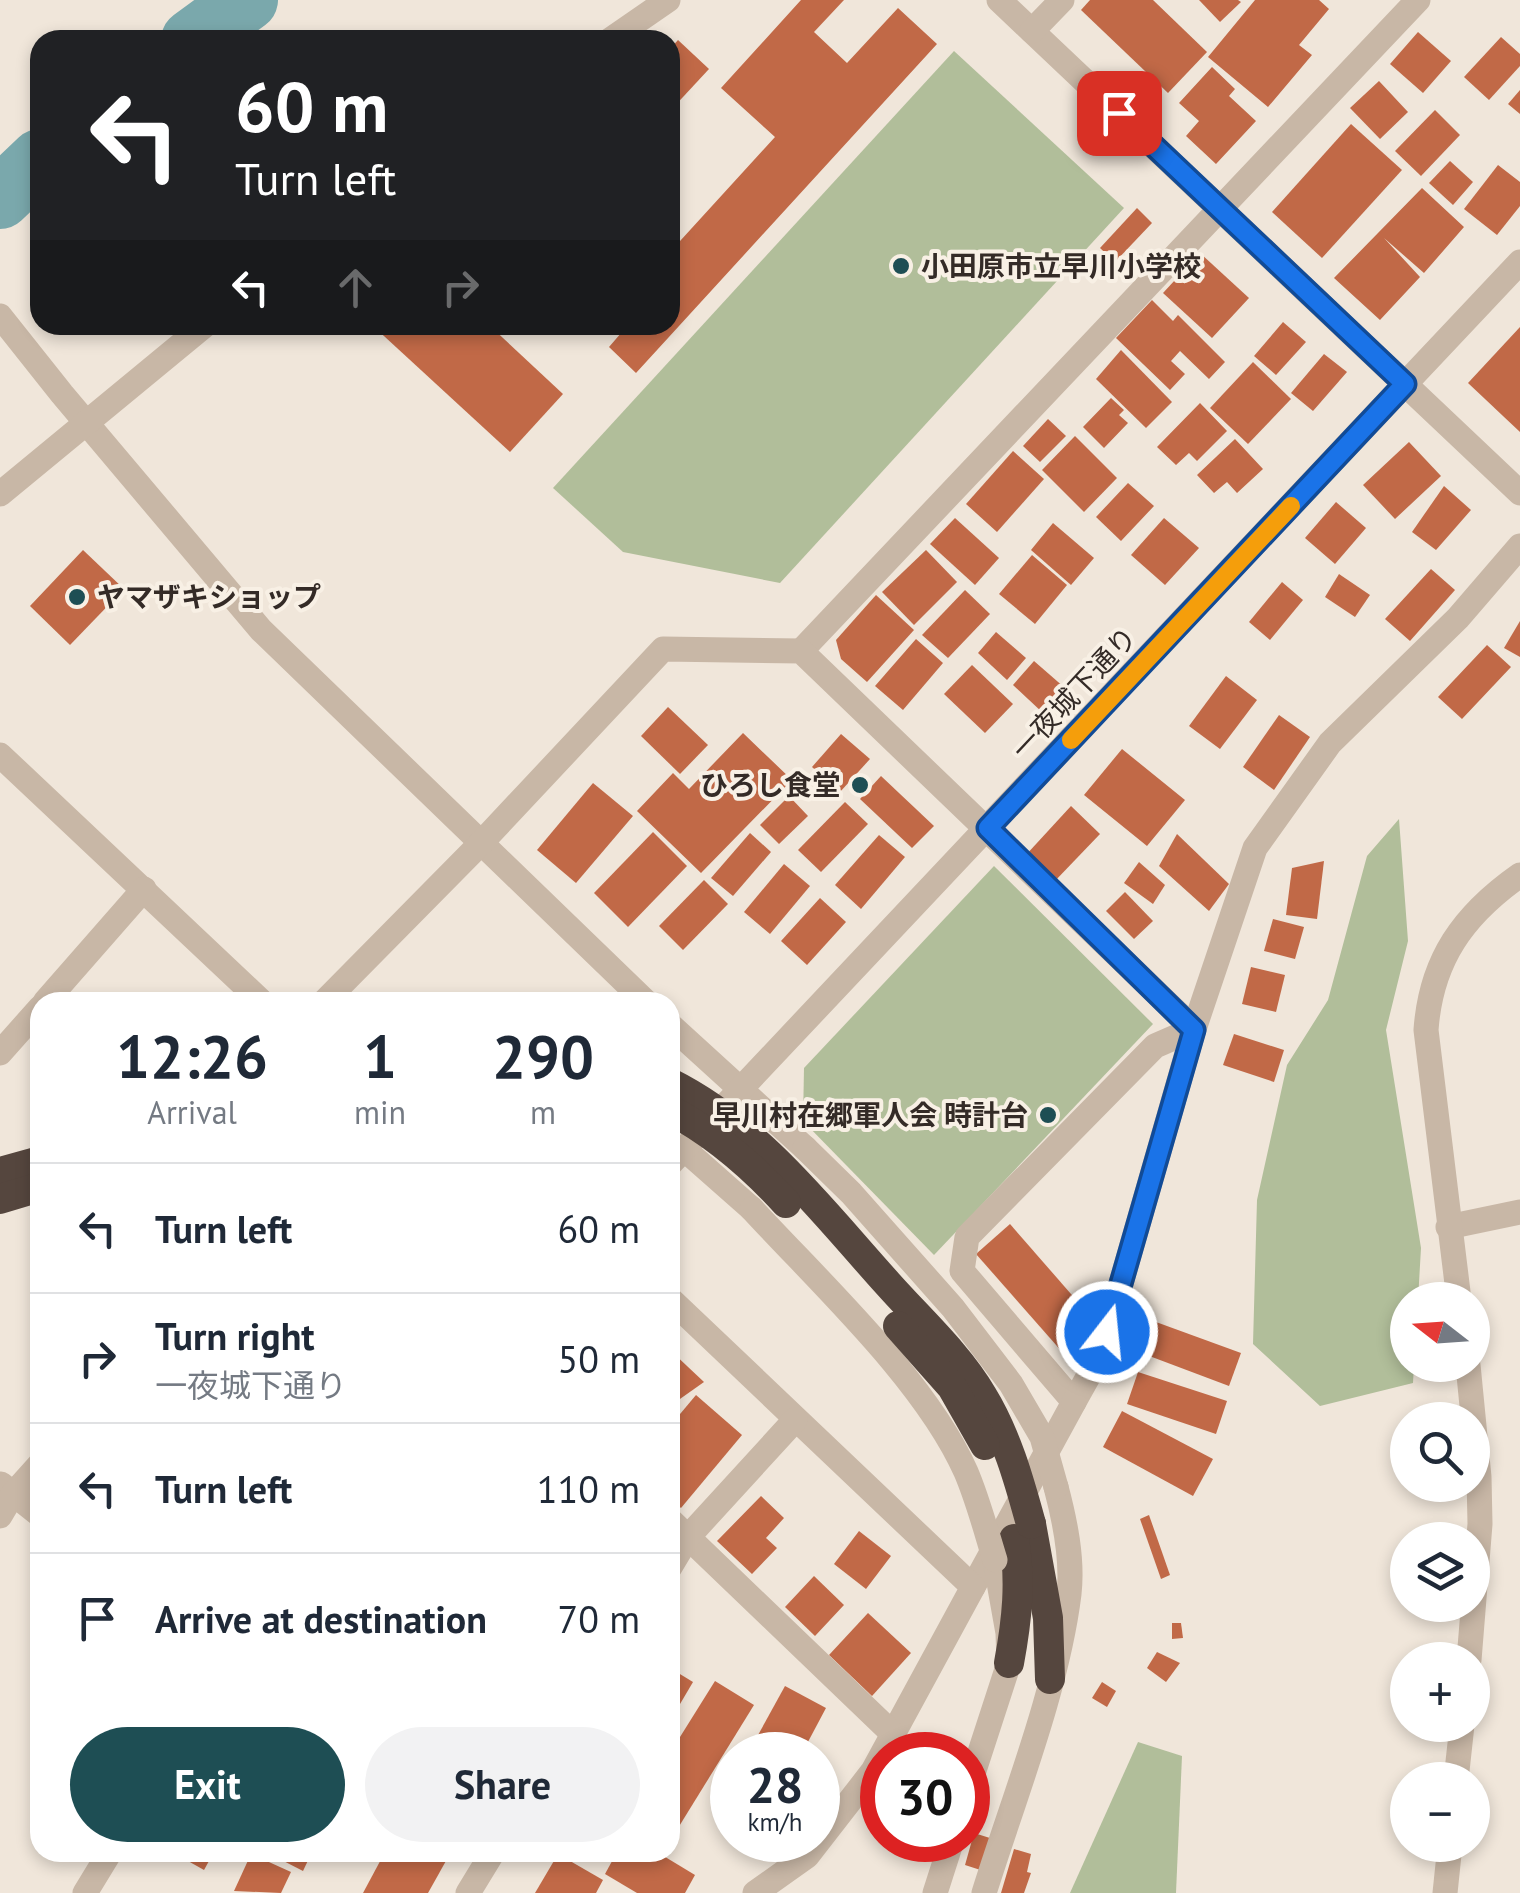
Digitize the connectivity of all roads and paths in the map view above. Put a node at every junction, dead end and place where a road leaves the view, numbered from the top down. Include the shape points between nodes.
1 (668, 0) edge
2 (999, 0) edge
3 (1062, 0) edge
4 (1418, 0) edge
5 (624, 30) edge
6 (1032, 31) junction
7 (1220, 208) junction
8 (1520, 262) edge
9 (0, 316) edge
10 (193, 335) edge
11 (1405, 384) junction
12 (86, 422) junction
13 (1520, 493) edge
14 (0, 494) edge
15 (1520, 546) edge
16 (801, 652) junction
17 (0, 755) edge
18 (988, 828) junction
19 (482, 842) junction
20 (1520, 876) edge
21 (144, 889) junction
22 (53, 992) edge
23 (252, 992) edge
24 (334, 992) edge
25 (636, 992) edge
26 (30, 1019) edge
27 (1194, 1030) junction
28 (680, 1034) edge
29 (0, 1053) edge
30 (680, 1089) edge
31 (740, 1091) junction
32 (680, 1115) edge
33 (680, 1154) edge
34 (680, 1159) edge
35 (30, 1164) edge
36 (0, 1172) edge
37 (30, 1190) edge
38 (0, 1199) edge
39 (1520, 1212) edge
40 (1448, 1226) junction
41 (1456, 1282) edge
42 (680, 1309) edge
43 (1470, 1382) edge
44 (1074, 1402) junction
45 (795, 1420) junction
46 (30, 1473) edge
47 (4, 1498) edge
48 (30, 1510) edge
49 (680, 1527) edge
50 (680, 1529) edge
51 (1013, 1541) junction
52 (973, 1586) junction
53 (1470, 1642) edge
54 (1009, 1663) joint
55 (1050, 1679) junction
56 (891, 1732) edge
57 (894, 1732) edge
58 (987, 1732) edge
59 (860, 1788) edge
60 (104, 1862) edge
61 (487, 1862) edge
62 (945, 1862) edge
63 (1448, 1862) edge
64 (85, 1893) edge
65 (468, 1893) edge
66 (755, 1893) edge
67 (936, 1893) edge
68 (984, 1893) edge
69 (1445, 1893) edge

1 - 5 street
2 - 6 street
3 - 6 street
4 - 7 street
6 - 7 street
7 - 11 street
7 - 16 street
8 - 11 street, 一夜城下通り
9 - 12 street
10 - 12 street
11 - 13 street
11 - 18 street, 一夜城下通り
12 - 14 street
12 - 19 street via 260,630
15 - 27 street via 1458,618 1330,744 1255,848
16 - 18 street
16 - 19 street via 663,649
17 - 21 street
18 - 27 street
18 - 31 street, 一夜城下通り
19 - 24 street
19 - 25 street
20 - 40 street via 1461,930 1428,999
21 - 22 street
21 - 23 street
26 - 29 street
27 - 44 street via 1107,1332
27 - 44 street via 1155,1046 967,1237 962,1270
28 - 31 street
30 - 51 highway, bridge via 768,1152 952,1354 1006,1444
31 - 33 street, 一夜城下通り
31 - 55 street, bridge via 852,1193 953,1308 1042,1437 1066,1526 1070,1592
32 - 51 highway, bridge via 759,1173 952,1387 991,1458
34 - 51 street, bridge via 752,1209 885,1354 936,1418
35 - 36 highway
37 - 38 highway
39 - 40 street
40 - 41 street
42 - 45 street
43 - 53 street via 1480,1477
44 - 52 street
45 - 49 street
45 - 52 street
46 - 47 street
47 - 48 street
50 - 56 street
51 - 54 highway via 1018,1611
51 - 55 highway via 1048,1618
52 - 57 street
54 - 58 street
55 - 68 street
59 - 66 street via 807,1856
60 - 64 street
61 - 65 street
62 - 67 street
63 - 69 street

